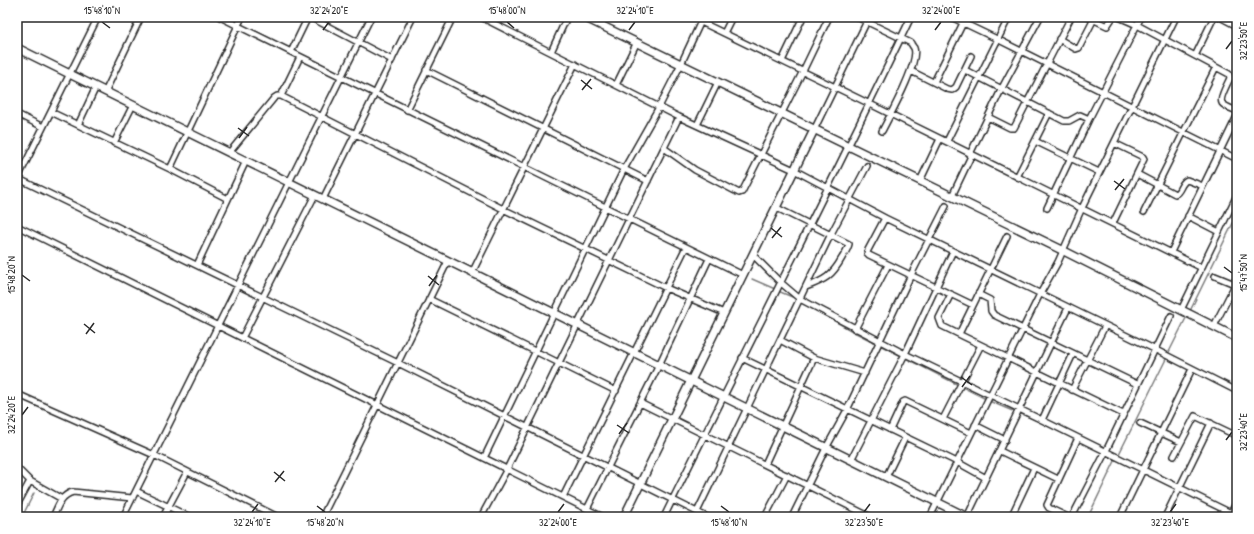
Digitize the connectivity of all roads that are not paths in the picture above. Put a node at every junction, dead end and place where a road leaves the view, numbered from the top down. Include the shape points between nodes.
1 (98, 17) edge
2 (141, 17) edge
3 (220, 17) edge
4 (242, 17) edge
5 (309, 17) edge
6 (371, 17) edge
7 (413, 17) edge
8 (453, 17) edge
9 (481, 17) edge
10 (567, 17) edge
11 (584, 17) edge
12 (732, 17) edge
13 (803, 17) edge
14 (829, 17) edge
15 (857, 17) edge
16 (911, 17) edge
17 (951, 17) edge
18 (966, 17) edge
19 (1009, 17) edge
20 (1040, 17) edge
21 (1071, 17) edge
22 (1088, 17) edge
23 (1113, 17) edge
24 (1119, 17) edge
25 (1141, 17) edge
26 (1176, 17) edge
27 (1214, 17) edge
28 (1220, 17) edge
29 (1095, 18) edge
30 (702, 19) edge
31 (868, 20) edge
32 (964, 23) junction
33 (1137, 25) junction
34 (1237, 25) edge
35 (238, 26) junction
36 (724, 33) junction
37 (901, 39) junction
38 (997, 39) junction
39 (1058, 39) junction
40 (1165, 40) junction
41 (637, 42) junction
42 (359, 43) junction
43 (17, 48) edge
44 (1022, 51) junction
45 (291, 52) junction
46 (551, 52) junction
47 (971, 56) dead end
48 (1196, 56) junction
49 (300, 57) junction
50 (392, 60) junction
51 (782, 61) junction
52 (575, 64) junction
53 (681, 64) junction
54 (1046, 64) junction
55 (1216, 67) junction
56 (426, 70) junction
57 (965, 70) junction
58 (803, 71) junction
59 (911, 72) junction
60 (70, 74) junction
61 (341, 77) junction
62 (979, 77) junction
63 (718, 82) junction
64 (934, 82) junction
65 (616, 85) junction
66 (96, 87) junction
67 (835, 87) junction
68 (1002, 88) junction
69 (105, 92) junction
70 (1104, 93) junction
71 (375, 94) junction
72 (281, 96) junction
73 (1026, 101) junction
74 (870, 104) junction
75 (133, 105) junction
76 (659, 107) junction
77 (1132, 107) junction
78 (407, 110) junction
79 (1237, 111) edge
80 (51, 112) junction
81 (1049, 113) junction
82 (17, 114) edge
83 (782, 114) junction
84 (890, 114) junction
85 (1237, 116) edge
86 (322, 117) junction
87 (679, 117) junction
88 (988, 118) junction
89 (1089, 119) junction
90 (78, 125) junction
91 (697, 125) junction
92 (43, 127) junction
93 (543, 129) junction
94 (814, 130) junction
95 (882, 131) dead end
96 (188, 132) junction
97 (1184, 132) junction
98 (355, 134) junction
99 (940, 139) junction
100 (1035, 141) junction
101 (946, 142) junction
102 (114, 143) junction
103 (1114, 143) junction
104 (849, 147) junction
105 (664, 148) junction
106 (1220, 150) junction
107 (229, 153) junction
108 (971, 154) junction
109 (761, 155) junction
110 (1070, 159) junction
111 (1237, 159) edge
112 (246, 161) junction
113 (867, 166) dead end
114 (524, 167) junction
115 (170, 169) junction
116 (624, 169) junction
117 (794, 170) junction
118 (1099, 172) junction
119 (1137, 174) junction
120 (1017, 177) junction
121 (17, 179) edge
122 (648, 181) junction
123 (920, 181) junction
124 (289, 182) junction
125 (1157, 185) junction
126 (1202, 186) junction
127 (828, 188) junction
128 (1054, 194) junction
129 (315, 195) junction
130 (1237, 195) edge
131 (952, 196) junction
132 (228, 199) junction
133 (323, 199) junction
134 (850, 199) junction
135 (946, 206) dead end
136 (606, 208) junction
137 (776, 208) junction
138 (1047, 208) dead end
139 (1082, 208) junction
140 (503, 209) junction
141 (1144, 212) dead end
142 (1188, 216) junction
143 (885, 218) junction
144 (629, 219) junction
145 (810, 224) junction
146 (1113, 224) junction
147 (17, 226) edge
148 (1219, 232) junction
149 (831, 234) junction
150 (1007, 236) dead end
151 (929, 239) junction
152 (686, 247) junction
153 (585, 249) junction
154 (953, 251) junction
155 (1064, 251) junction
156 (1171, 252) junction
157 (753, 255) junction
158 (709, 258) junction
159 (609, 260) junction
160 (448, 261) junction
161 (888, 265) junction
162 (197, 266) junction
163 (1202, 268) junction
164 (990, 269) junction
165 (472, 273) junction
166 (743, 275) junction
167 (911, 275) junction
168 (1215, 276) dead end
169 (780, 282) junction
170 (1236, 284) edge
171 (238, 286) junction
172 (806, 287) junction
173 (936, 287) junction
174 (666, 288) junction
175 (951, 294) junction
176 (978, 294) junction
177 (1040, 294) junction
178 (262, 298) junction
179 (430, 299) junction
180 (690, 299) junction
181 (800, 299) junction
182 (973, 305) junction
183 (1068, 308) junction
184 (1183, 311) junction
185 (554, 313) junction
186 (724, 313) junction
187 (1171, 316) dead end
188 (577, 325) junction
189 (218, 326) junction
190 (1105, 326) junction
191 (1214, 326) junction
192 (855, 329) junction
193 (1022, 329) junction
194 (959, 334) junction
195 (242, 338) junction
196 (1237, 338) edge
197 (780, 340) junction
198 (881, 342) junction
199 (1051, 343) junction
200 (981, 345) junction
201 (1154, 349) junction
202 (536, 352) junction
203 (634, 353) junction
204 (905, 354) junction
205 (1073, 354) junction
206 (742, 358) junction
207 (814, 358) junction
208 (1008, 358) junction
209 (1087, 361) junction
210 (398, 363) junction
211 (558, 363) junction
212 (659, 365) junction
213 (766, 369) junction
214 (1192, 369) junction
215 (865, 372) junction
216 (1037, 372) junction
217 (691, 381) junction
218 (962, 382) junction
219 (1059, 383) junction
220 (1137, 384) junction
221 (802, 387) junction
222 (1072, 390) junction
223 (616, 391) junction
224 (1237, 391) edge
225 (17, 394) edge
226 (990, 395) junction
227 (723, 397) junction
228 (640, 403) junction
229 (377, 406) junction
230 (747, 408) junction
231 (1020, 409) junction
232 (847, 410) junction
233 (1123, 414) junction
234 (504, 417) junction
235 (672, 419) junction
236 (942, 419) junction
237 (1042, 420) junction
238 (870, 421) junction
239 (1140, 423) dead end
240 (1211, 423) junction
241 (783, 426) junction
242 (975, 426) junction
243 (526, 428) junction
244 (890, 430) junction
245 (1161, 433) junction
246 (705, 434) junction
247 (971, 434) junction
248 (1237, 436) edge
249 (905, 438) junction
250 (1078, 438) junction
251 (1005, 440) junction
252 (1181, 442) junction
253 (728, 446) junction
254 (826, 448) junction
255 (1000, 451) junction
256 (1106, 451) junction
257 (154, 455) junction
258 (583, 456) junction
259 (1174, 456) dead end
260 (484, 458) junction
261 (851, 460) junction
262 (957, 462) junction
263 (765, 464) junction
264 (17, 468) edge
265 (607, 468) junction
266 (1034, 468) junction
267 (507, 469) junction
268 (1143, 469) junction
269 (187, 472) junction
270 (787, 475) junction
271 (886, 477) junction
272 (986, 478) junction
273 (1058, 479) junction
274 (30, 481) junction
275 (640, 484) junction
276 (808, 486) junction
277 (1179, 487) junction
278 (136, 491) junction
279 (563, 497) junction
280 (132, 498) junction
281 (62, 499) junction
282 (672, 500) junction
283 (1237, 501) edge
284 (937, 502) junction
285 (17, 505) edge
286 (168, 508) junction
287 (587, 509) junction
288 (697, 512) junction
289 (1230, 515) edge
290 (1237, 516) edge
291 (53, 517) edge
292 (123, 517) edge
293 (163, 517) edge
294 (190, 517) edge
295 (278, 517) edge
296 (322, 517) edge
297 (481, 517) edge
298 (600, 517) edge
299 (624, 517) edge
300 (664, 517) edge
301 (707, 517) edge
302 (766, 517) edge
303 (792, 517) edge
304 (871, 517) edge
305 (930, 517) edge
306 (967, 517) edge
307 (1011, 517) edge
308 (1068, 517) edge
309 (1072, 517) edge
310 (1120, 517) edge
311 (1165, 517) edge

1 - 60 street
2 - 69 street
3 - 35 street
4 - 35 street
5 - 42 street
5 - 45 street
6 - 42 street
7 - 50 street
8 - 56 street
9 - 46 street
10 - 46 street
11 - 41 main road
12 - 36 street
13 - 51 street
14 - 58 street
15 - 31 street
16 - 37 street
17 - 32 street
18 - 32 street
19 - 38 street
20 - 44 street
21 - 39 street
22 - 29 street
23 - 29 street via 1107,26
24 - 33 street
25 - 33 street
26 - 40 street
27 - 48 street
28 - 34 street
29 - 39 street via 1079,48 1076,49
30 - 36 street
30 - 53 street
31 - 37 street
31 - 67 street
32 - 38 street
32 - 64 street
33 - 40 street
33 - 70 street
35 - 45 street
35 - 96 street
36 - 51 street
37 - 59 street via 914,48 915,57
37 - 74 street
38 - 44 street
38 - 62 street
39 - 54 street
40 - 48 street
40 - 77 street
41 - 53 main road
41 - 65 street
42 - 50 street
42 - 61 street
43 - 60 main road
44 - 54 street
44 - 68 street
45 - 49 street
46 - 52 street
47 - 57 street
48 - 55 street
49 - 61 street
49 - 72 street
50 - 71 street
51 - 58 street
52 - 65 street
52 - 93 street
53 - 63 main road
53 - 76 street
54 - 70 street
54 - 73 street
55 - 79 street via 1230,77 1222,101
55 - 97 street
56 - 78 street
56 - 93 street
57 - 62 street
57 - 64 street via 952,90
58 - 67 street
58 - 83 street
59 - 64 street
59 - 84 street
60 - 66 main road
60 - 80 street
61 - 71 street
61 - 86 street
62 - 68 street
62 - 101 street
63 - 83 main road
63 - 91 street
65 - 76 street
66 - 69 main road
66 - 90 street
67 - 74 street
67 - 94 street
68 - 73 street
68 - 88 street
69 - 75 main road
70 - 77 street
70 - 89 street
71 - 78 street
71 - 98 street
72 - 86 street
72 - 107 street via 274,98
73 - 81 street
73 - 88 street via 1014,128
74 - 84 street
74 - 104 street
75 - 96 main road
75 - 102 street
76 - 87 street
76 - 116 street
77 - 97 street
77 - 103 street
78 - 114 street
80 - 90 street
80 - 92 street
81 - 89 street via 1067,121 1080,115
81 - 100 street
82 - 92 street
83 - 94 main road
83 - 109 street
84 - 95 street
84 - 99 street
85 - 106 street
86 - 98 street
86 - 124 street
87 - 91 street
87 - 105 street
88 - 108 street
89 - 110 street
90 - 102 street
91 - 109 street
92 - 121 street
93 - 114 street
93 - 116 street
94 - 104 main road
94 - 117 main road
96 - 107 main road
96 - 115 street
97 - 106 street
97 - 125 street
98 - 133 street
98 - 140 street
99 - 101 street
99 - 123 street
100 - 110 street
100 - 120 street
101 - 108 street
102 - 115 street
103 - 118 street
103 - 119 street via 1144,158
104 - 123 main road
104 - 127 street
105 - 109 street via 695,170 739,192 744,189
105 - 122 street
106 - 111 street
106 - 126 street
107 - 112 main road
108 - 120 street
108 - 131 street
109 - 117 street
110 - 118 street
110 - 128 street
112 - 124 main road
112 - 132 street
113 - 134 street
114 - 136 street
114 - 140 street
115 - 132 street
116 - 122 street
116 - 136 street
117 - 127 street
117 - 137 main road
118 - 139 street
119 - 125 street
119 - 146 street
120 - 128 street
121 - 162 street
122 - 144 street
123 - 131 main road
124 - 129 main road
124 - 171 street
125 - 126 street via 1174,194 1185,180
125 - 141 street
126 - 142 street
127 - 134 street
127 - 145 street
128 - 138 street
128 - 139 street
129 - 133 main road
129 - 178 street
130 - 148 street
131 - 155 main road
132 - 162 street
133 - 160 main road
134 - 143 street
134 - 149 street
135 - 151 street
136 - 144 street
136 - 153 street
137 - 145 street
137 - 157 main road
139 - 146 street
139 - 155 street
140 - 153 street
140 - 165 street
142 - 148 street
142 - 156 street
143 - 151 street
143 - 161 street via 867,253
144 - 152 street
144 - 159 street
145 - 149 street
145 - 169 street
146 - 156 street
147 - 189 street
148 - 163 street
149 - 172 street
149 - 172 street via 849,246 830,275
150 - 164 street
151 - 154 street
151 - 167 street
152 - 158 street
152 - 174 street
153 - 159 street
153 - 185 street
154 - 164 street
154 - 173 street
155 - 177 street
155 - 184 main road
156 - 163 street
157 - 166 main road
157 - 169 street
158 - 166 street
158 - 180 street
159 - 174 street
159 - 188 street
160 - 165 main road
160 - 179 street
161 - 167 street
161 - 192 street
162 - 171 street
163 - 184 street
164 - 176 street
164 - 177 street
165 - 185 main road
166 - 186 main road
167 - 173 street
167 - 198 street
168 - 170 street
169 - 181 street
169 - 206 street
170 - 191 street
171 - 178 street
171 - 189 street
172 - 181 street
173 - 175 street
173 - 204 street
174 - 180 street
174 - 203 street
175 - 182 street
175 - 194 street via 939,322
176 - 182 street
176 - 193 street via 990,300 994,315
177 - 183 street
177 - 193 street
178 - 195 street
178 - 210 street
179 - 202 street
179 - 210 street
180 - 186 street
180 - 212 street
181 - 192 street
181 - 197 street
182 - 194 street
183 - 190 street
183 - 199 street
184 - 191 main road
185 - 188 main road
185 - 202 street
186 - 217 main road
187 - 201 street
188 - 203 main road
188 - 211 street
189 - 195 street
189 - 257 street
190 - 201 street
190 - 209 street
191 - 196 main road
192 - 198 street
193 - 199 street
193 - 208 street
194 - 200 street
195 - 229 street
197 - 207 street
197 - 213 street
198 - 204 street
198 - 215 street
199 - 205 street
199 - 216 street
200 - 208 street
200 - 218 street
201 - 214 street
201 - 220 street
202 - 211 street
202 - 234 street
203 - 212 main road
203 - 223 street
204 - 218 street
204 - 238 street
205 - 209 street
205 - 219 street
206 - 213 street
206 - 227 street
207 - 215 street
207 - 221 street
208 - 216 street
208 - 226 street
209 - 220 street
209 - 222 street
210 - 229 street
210 - 234 street
211 - 223 street
211 - 243 street
212 - 217 main road
212 - 228 street
213 - 221 street
213 - 230 street
214 - 224 street
214 - 245 street
215 - 232 street
216 - 219 street
216 - 231 street
217 - 227 main road
217 - 235 main road
218 - 226 street
218 - 236 street
219 - 222 street
219 - 237 street
220 - 233 street
221 - 232 street
221 - 241 street
222 - 233 street
223 - 258 street
225 - 257 street
226 - 231 street
226 - 242 street
227 - 230 main road
227 - 246 street
228 - 235 street
228 - 265 street
229 - 260 street
229 - 296 street
230 - 241 main road
230 - 253 street
231 - 237 street
231 - 251 street
232 - 238 street
232 - 254 street
233 - 256 street
234 - 243 street
234 - 260 street
235 - 246 street
235 - 275 main road
236 - 244 street via 905,401
236 - 247 street
237 - 250 street
238 - 244 street
238 - 261 street
239 - 245 street
240 - 248 street
240 - 252 street via 1195,416
240 - 277 street
241 - 254 main road
241 - 263 street
242 - 247 street
242 - 251 street
243 - 258 street
243 - 267 street
244 - 249 street
245 - 252 street
245 - 268 street
246 - 253 street
246 - 282 street
247 - 262 street
249 - 262 street
249 - 271 street
250 - 256 street
250 - 273 street
251 - 255 street
252 - 259 street
253 - 263 street
253 - 288 street
254 - 261 main road
254 - 276 street
255 - 266 street
255 - 272 street
256 - 268 street
256 - 309 street
257 - 269 street
257 - 278 street
258 - 265 street
258 - 279 street
260 - 267 street
261 - 271 main road
262 - 272 street
262 - 284 street
263 - 270 street
264 - 274 street
265 - 275 street
265 - 287 street
266 - 273 street
266 - 307 street
267 - 279 street
267 - 297 street
268 - 277 street
268 - 310 street
269 - 286 street
269 - 295 street
270 - 276 street
270 - 302 street
271 - 284 main road
272 - 306 street
273 - 308 street via 1047,505
274 - 281 street
274 - 285 street
275 - 282 street
275 - 299 main road
276 - 303 street
276 - 304 street
277 - 289 street
277 - 311 street
278 - 280 street
278 - 286 street
279 - 287 street
280 - 281 street via 73,492 67,493
280 - 292 street
281 - 291 street
282 - 288 street
282 - 300 street
283 - 289 street
284 - 305 street
284 - 306 main road
286 - 293 street
286 - 294 street
287 - 298 street
288 - 301 street
289 - 290 street

